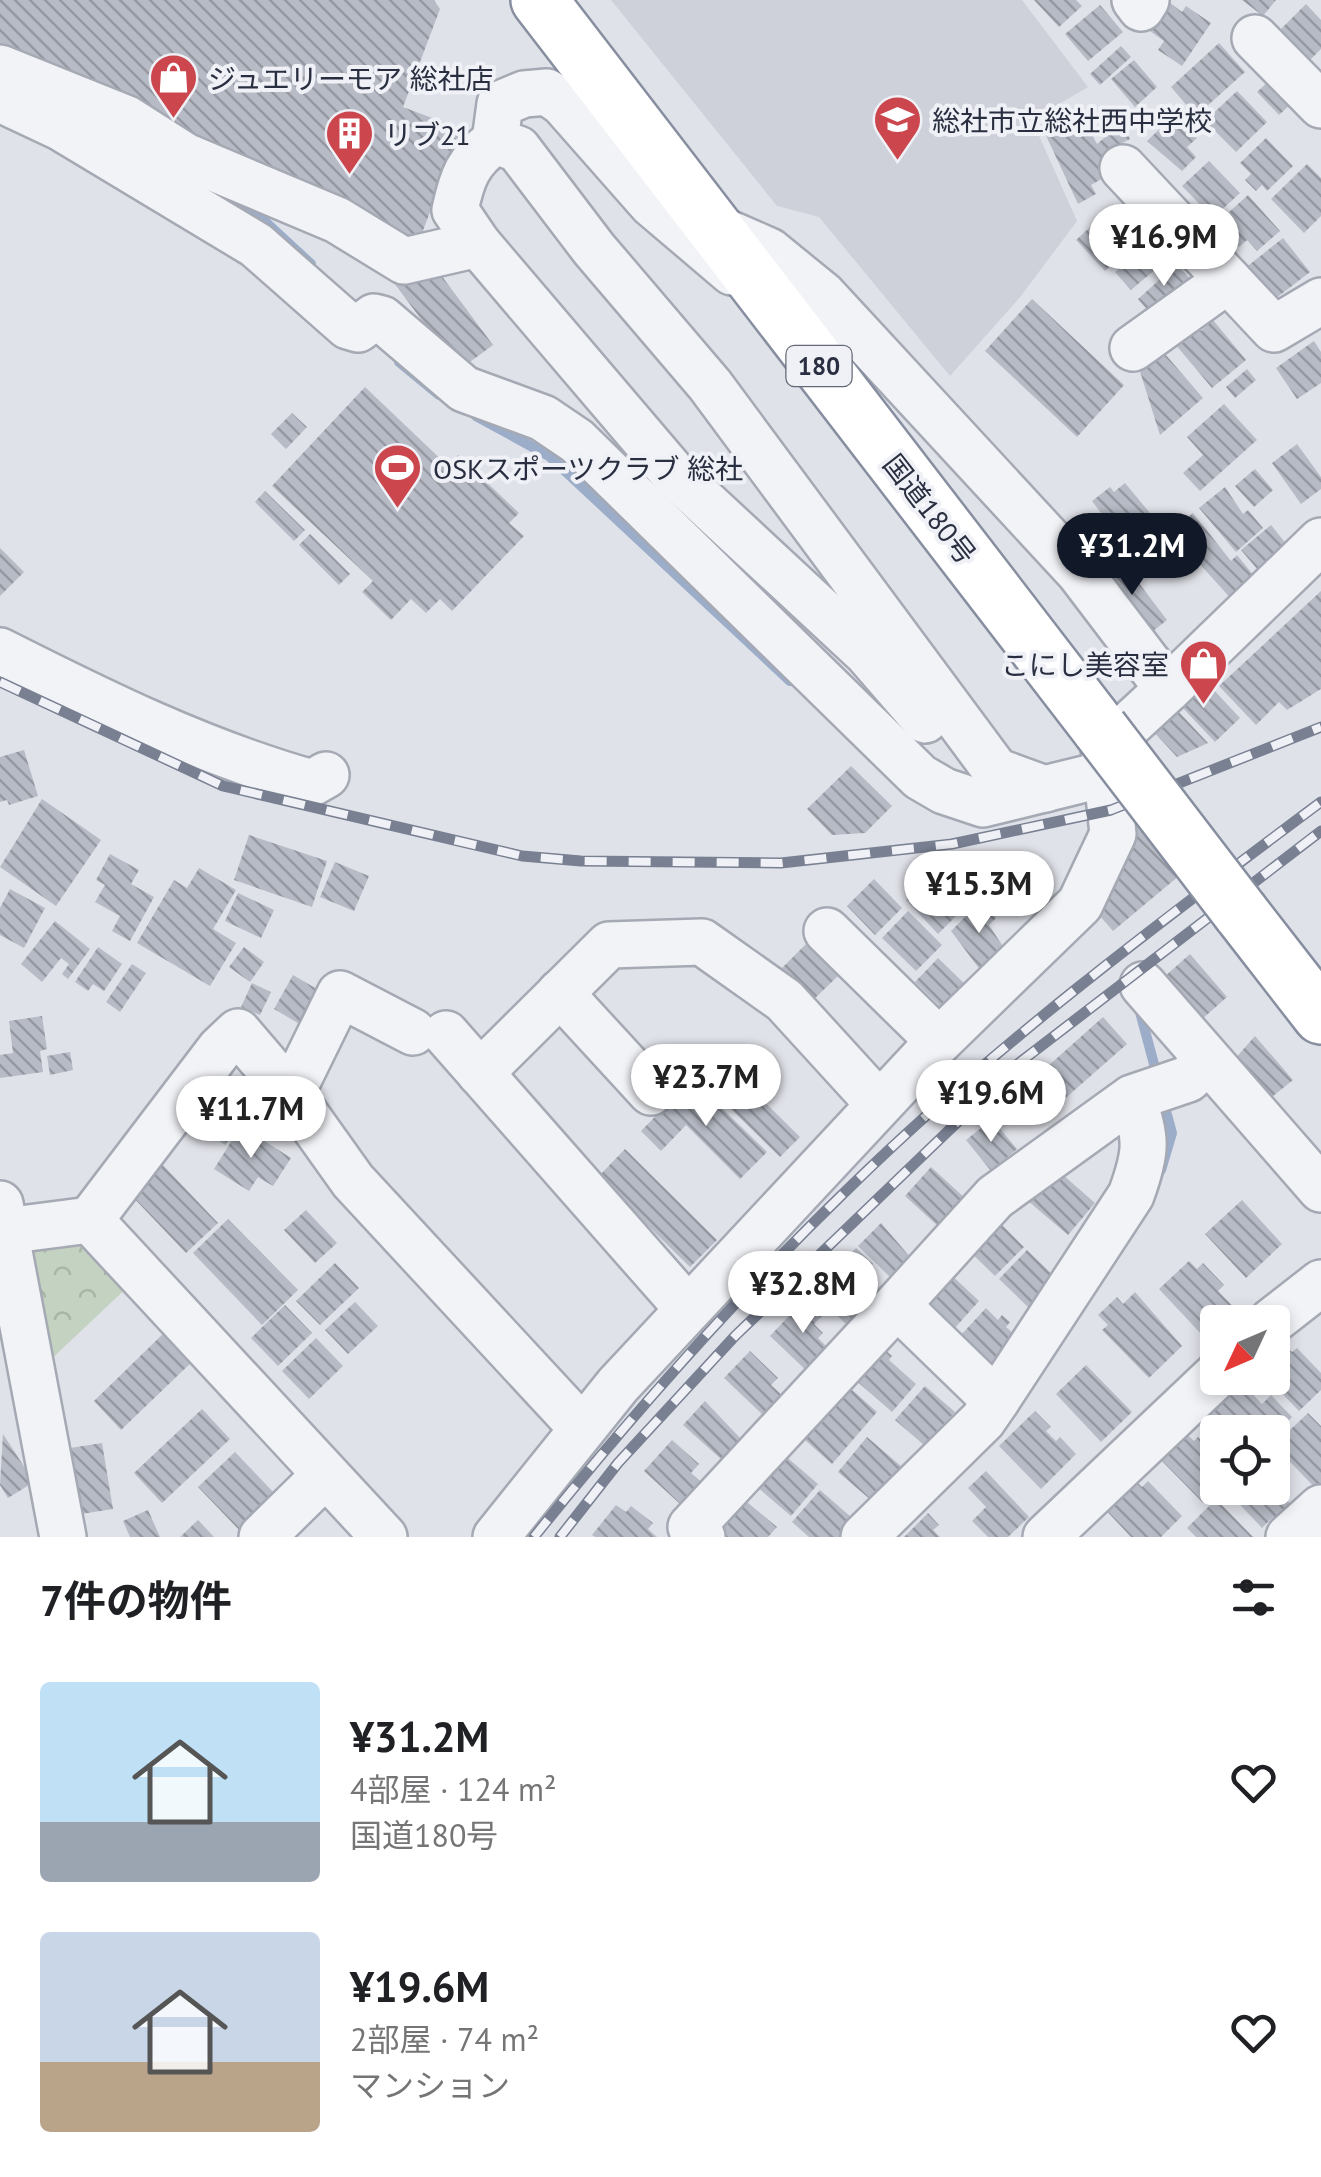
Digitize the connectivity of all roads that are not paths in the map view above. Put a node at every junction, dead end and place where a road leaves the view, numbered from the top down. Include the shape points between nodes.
1 (540, 0) edge
2 (1135, 0) edge
3 (1146, 0) edge
4 (1255, 38) dead end
5 (0, 68) edge
6 (0, 100) edge
7 (1321, 105) edge
8 (495, 141) junction
9 (1123, 168) dead end
10 (478, 244) junction
11 (1228, 280) junction
12 (788, 301) junction
13 (1321, 302) edge
14 (1133, 348) dead end
15 (1321, 541) edge
16 (852, 577) junction
17 (825, 614) junction
18 (0, 651) edge
19 (1168, 689) junction
20 (1103, 752) junction
21 (996, 771) junction
22 (326, 775) dead end
23 (1045, 789) junction
24 (827, 931) dead end
25 (1143, 986) dead end
26 (560, 993) junction
27 (1321, 1016) edge
28 (939, 1041) junction
29 (480, 1073) junction
30 (1175, 1080) junction
31 (650, 1092) dead end
32 (291, 1094) junction
33 (880, 1104) junction
34 (1321, 1189) edge
35 (2, 1217) edge
36 (90, 1220) junction
37 (1320, 1289) edge
38 (898, 1305) junction
39 (688, 1309) junction
40 (1290, 1309) edge
41 (1200, 1391) edge
42 (996, 1401) junction
43 (582, 1428) junction
44 (325, 1475) junction
45 (1321, 1508) edge
46 (692, 1534) edge
47 (63, 1537) edge
48 (262, 1537) edge
49 (384, 1537) edge
50 (496, 1537) edge
51 (864, 1537) edge
52 (1046, 1537) edge
53 (1289, 1537) edge

1 - 12 highway, 国道180号 / 180 via 710,225
2 - 3 street via 1141,8
4 - 7 street
5 - 10 street via 127,118 185,156 337,220 404,261
6 - 23 street via 60,127 256,246 333,317 400,332 464,389 542,418 577,441 920,777 983,804
8 - 10 street via 473,157 455,210
8 - 12 street via 500,104 547,92 721,266
8 - 16 street via 518,149 710,384
9 - 11 street
10 - 17 street via 673,474
11 - 13 street via 1274,329
11 - 14 street
12 - 19 street via 1078,572
12 - 20 highway, 国道180号 / 180
15 - 19 street
16 - 17 street via 852,604 840,616
16 - 21 street
17 - 21 street via 970,767
18 - 22 street via 160,729 262,769 312,782
19 - 20 street
20 - 23 street
20 - 27 highway, 国道180号 / 180, bridge
20 - 28 street via 1114,834 1080,904
21 - 23 street
24 - 28 street
25 - 30 street
26 - 29 street
26 - 31 street
26 - 33 street via 609,945 702,942 784,1000
28 - 33 street
29 - 32 street via 429,1033 340,994
29 - 39 street
30 - 34 street
30 - 38 street via 995,1197
30 - 42 street via 1146,1131 1132,1195
32 - 36 street via 238,1032
32 - 43 street via 353,1181
33 - 39 street
35 - 36 street
35 - 47 street
36 - 44 street
37 - 40 street
38 - 42 street
38 - 46 street
39 - 43 street
41 - 52 street
42 - 51 street
43 - 50 street
44 - 48 street
44 - 49 street
45 - 53 street

